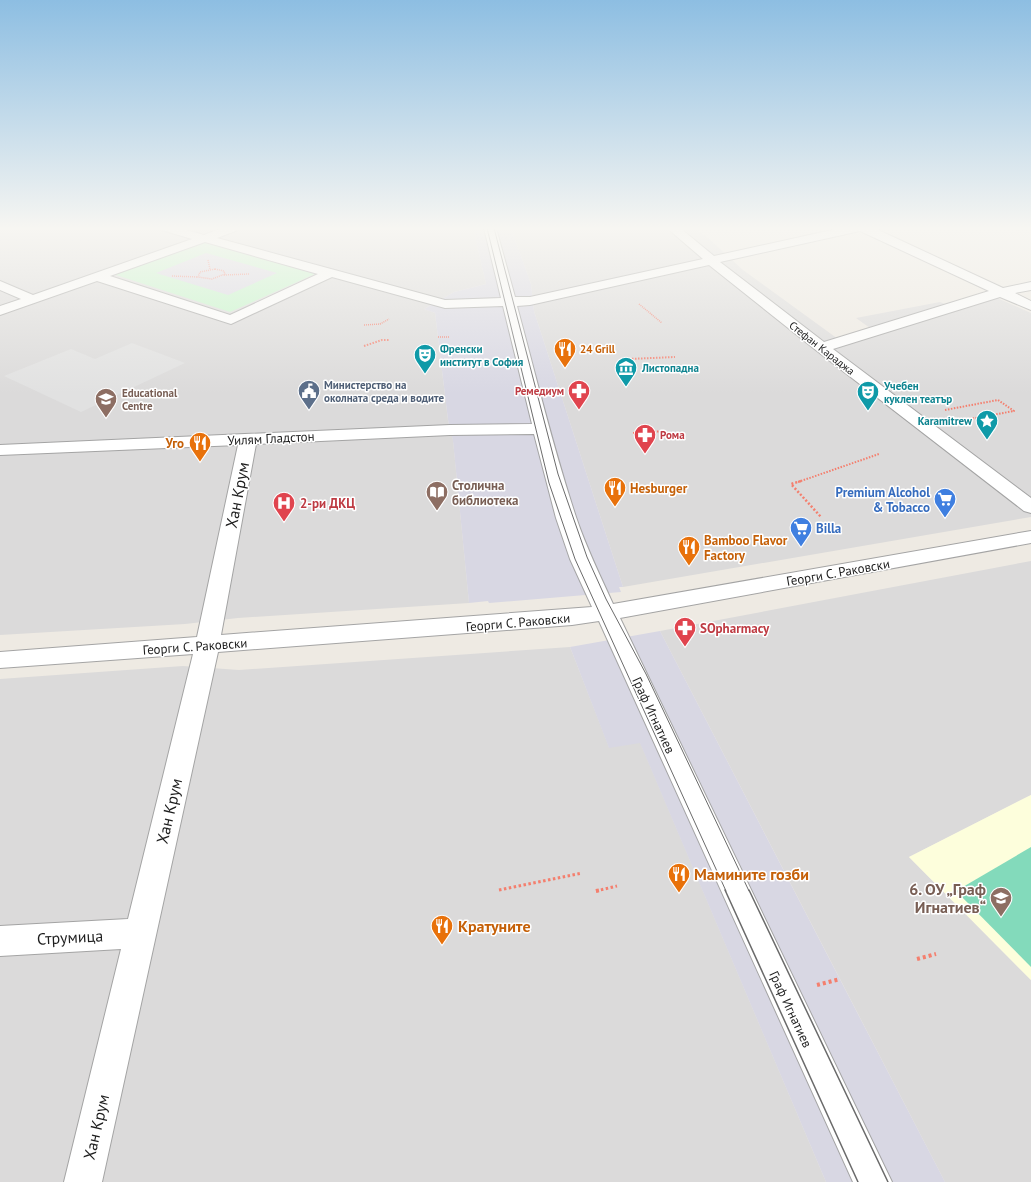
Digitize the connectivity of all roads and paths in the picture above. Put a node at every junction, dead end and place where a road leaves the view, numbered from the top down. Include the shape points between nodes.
1 (80, 283) edge
2 (117, 283) edge
3 (309, 283) edge
4 (368, 283) edge
5 (504, 283) edge
6 (609, 283) edge
7 (740, 283) edge
8 (982, 283) edge
9 (0, 285) edge
10 (1031, 286) edge
11 (1001, 292) junction
12 (32, 299) junction
13 (509, 302) junction
14 (639, 304) dead end
15 (1031, 306) edge
16 (0, 311) edge
17 (389, 319) dead end
18 (662, 323) dead end
19 (364, 324) dead end
20 (438, 337) dead end
21 (450, 337) dead end
22 (390, 340) dead end
23 (364, 346) dead end
24 (822, 348) junction
25 (676, 357) dead end
26 (629, 360) dead end
27 (911, 416) junction
28 (924, 427) junction
29 (542, 429) junction
30 (665, 431) dead end
31 (633, 433) dead end
32 (248, 439) junction
33 (0, 450) edge
34 (879, 454) dead end
35 (1031, 507) edge
36 (821, 517) dead end
37 (1031, 537) edge
38 (607, 613) junction
39 (207, 646) junction
40 (0, 660) edge
41 (582, 873) dead end
42 (617, 886) dead end
43 (498, 890) dead end
44 (596, 891) dead end
45 (141, 934) junction
46 (0, 941) edge
47 (936, 954) dead end
48 (918, 959) dead end
49 (840, 979) dead end
50 (814, 986) dead end
51 (83, 1182) edge
52 (873, 1182) edge

1 - 12 street
2 - 3 street via 231,320
4 - 13 street via 445,304
5 - 13 street, Граф Игнатиев
6 - 13 street via 530,301
7 - 24 street, Стефан Караджа
8 - 11 street
9 - 12 street
10 - 11 street
11 - 15 street
11 - 24 street
12 - 16 street
13 - 29 street, Граф Игнатиев
14 - 18 path
17 - 19 path via 380,324
20 - 21 path
22 - 23 path
24 - 27 street, Стефан Караджа
25 - 26 path
27 - 28 street, Стефан Караджа
27 - 28 path via 998,400 1014,411
28 - 35 street, Стефан Караджа
29 - 32 street, Уилям Гладстон via 450,430
29 - 38 street, Граф Игнатиев via 566,518 581,559
30 - 31 path
32 - 33 street, Уилям Гладстон
32 - 39 street, Хан Крум
34 - 36 path via 791,484
37 - 38 street, Георги С. Раковски
38 - 39 street, Георги С. Раковски
38 - 52 street, Граф Игнатиев
39 - 40 street, Георги С. Раковски
39 - 45 street, Хан Крум
41 - 43 path
42 - 44 path
45 - 46 street, Струмица
45 - 51 street, Хан Крум
47 - 48 path
49 - 50 path

